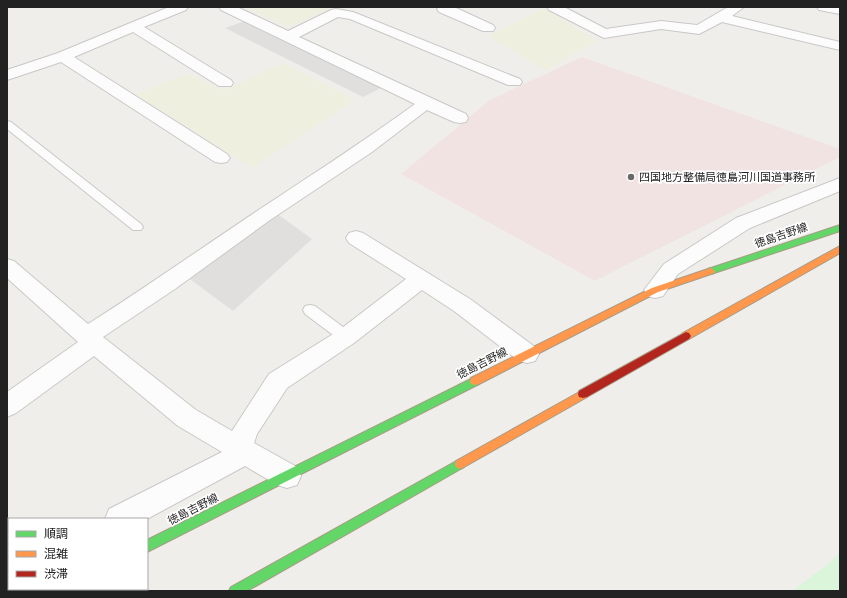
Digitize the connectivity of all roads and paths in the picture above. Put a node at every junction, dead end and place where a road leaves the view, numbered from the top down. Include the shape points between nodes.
1 (181, 7) edge
2 (226, 7) edge
3 (447, 7) edge
4 (554, 7) edge
5 (738, 7) edge
6 (824, 7) edge
7 (840, 10) edge
8 (718, 13) junction
9 (491, 14) dead end
10 (134, 27) junction
11 (289, 36) junction
12 (840, 46) edge
13 (63, 56) junction
14 (7, 75) edge
15 (514, 82) dead end
16 (225, 83) dead end
17 (426, 103) junction
18 (460, 118) dead end
19 (7, 124) edge
20 (221, 158) dead end
21 (840, 184) edge
22 (137, 227) dead end
23 (840, 228) edge
24 (356, 238) dead end
25 (840, 249) edge
26 (7, 266) edge
27 (421, 279) junction
28 (655, 290) junction
29 (310, 310) dead end
30 (346, 337) junction
31 (90, 339) junction
32 (527, 354) junction
33 (7, 406) edge
34 (243, 450) junction
35 (287, 476) junction
36 (121, 518) edge
37 (148, 546) edge
38 (235, 591) edge

1 - 10 street
2 - 11 street
3 - 9 street via 444,8 482,26
4 - 8 street via 604,34 660,25 699,30
5 - 8 street
6 - 7 street
8 - 12 street
10 - 13 street
10 - 16 street
11 - 15 street via 336,13 353,16
11 - 17 street
13 - 14 street
13 - 20 street
17 - 18 street
17 - 31 street via 366,148 263,216
19 - 22 lane
21 - 28 street via 743,223 671,269
23 - 28 main road, 徳島吉野線
24 - 27 street
25 - 38 main road
26 - 31 street
27 - 30 street
27 - 32 street via 462,305
28 - 32 main road, 徳島吉野線
29 - 30 lane
30 - 34 street via 278,381 245,430
31 - 33 street
31 - 34 street via 187,418
32 - 35 main road, 徳島吉野線
34 - 35 street
34 - 36 street
35 - 37 main road, 徳島吉野線

